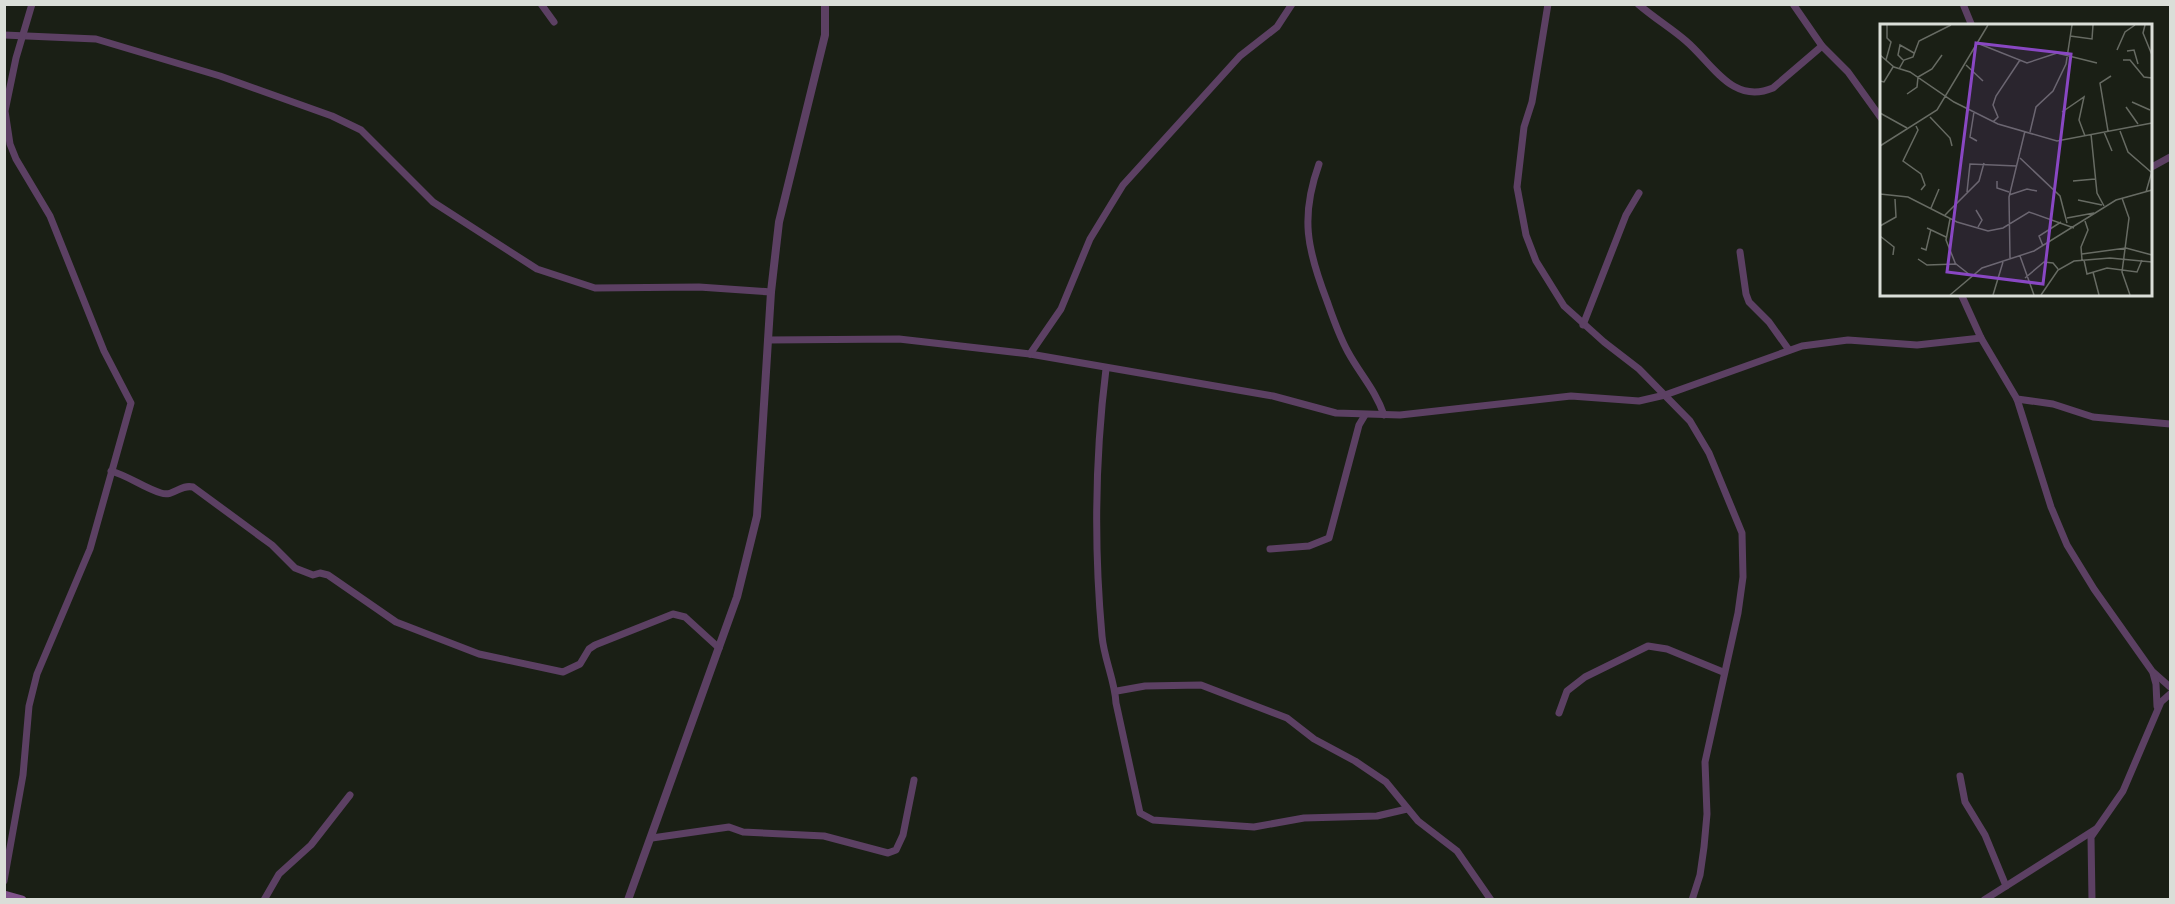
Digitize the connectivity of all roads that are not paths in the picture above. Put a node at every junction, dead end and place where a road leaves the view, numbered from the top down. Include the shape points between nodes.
1 (32, 4) edge
2 (541, 4) edge
3 (825, 4) edge
4 (1292, 4) edge
5 (1548, 4) edge
6 (1638, 4) edge
7 (1793, 4) edge
8 (1963, 4) edge
9 (554, 22) dead end
10 (1971, 24) edge
11 (4, 35) edge
12 (24, 36) junction
13 (1822, 46) junction
14 (1880, 117) edge
15 (2170, 157) edge
16 (1319, 164) dead end
17 (2151, 167) edge
18 (1639, 193) dead end
19 (1740, 252) dead end
20 (771, 292) junction
21 (1962, 296) edge
22 (1583, 325) junction
23 (1981, 338) junction
24 (768, 340) junction
25 (1789, 350) junction
26 (1030, 354) junction
27 (1106, 369) junction
28 (1665, 395) junction
29 (2017, 399) junction
30 (1365, 415) junction
31 (1384, 415) junction
32 (2170, 424) edge
33 (111, 471) junction
34 (1270, 549) dead end
35 (719, 648) junction
36 (2152, 671) junction
37 (1723, 672) junction
38 (2170, 687) edge
39 (1117, 691) junction
40 (2170, 694) edge
41 (2157, 712) junction
42 (1559, 713) dead end
43 (1960, 776) dead end
44 (914, 780) dead end
45 (350, 795) dead end
46 (1407, 809) junction
47 (2096, 828) junction
48 (652, 838) junction
49 (4, 881) edge
50 (2006, 885) junction
51 (4, 895) edge
52 (22, 900) edge
53 (264, 900) edge
54 (628, 900) edge
55 (1491, 900) edge
56 (1692, 900) edge
57 (1984, 900) edge
58 (2092, 900) edge

1 - 12 street
2 - 9 street
3 - 20 street via 825,35 779,222
4 - 26 street via 1277,27 1235,62 1127,179 1090,239 1061,309
5 - 22 street via 1522,138 1518,198 1536,261 1564,306
6 - 13 street via 1686,41 1722,79 1741,90 1764,92 1773,88
7 - 13 street
8 - 10 street
11 - 12 street
12 - 20 street via 96,39 220,76 332,116 361,130 433,202 537,269 595,288 699,287
12 - 33 street via 5,111 10,144 50,216 104,351 131,403
13 - 14 street via 1848,72
15 - 17 street
16 - 31 street via 1311,186 1309,253 1338,332 1377,396
18 - 22 street via 1626,215
19 - 25 street via 1749,302
20 - 24 street
21 - 23 street
22 - 28 street
23 - 25 street via 1917,345 1848,340
23 - 29 street
24 - 26 street via 899,339
24 - 35 street via 757,516 737,597
25 - 28 street
26 - 27 street
27 - 30 street via 1273,396 1336,413
27 - 39 street via 1097,559 1102,641
28 - 31 street via 1639,401 1571,396 1439,413
28 - 37 street via 1698,434 1742,533 1743,577
29 - 32 street via 2053,404 2093,417
29 - 36 street via 2067,545
30 - 31 street
30 - 34 street via 1359,424 1329,538 1309,546
33 - 35 street via 128,475 162,494 193,486 272,545 295,568 328,576 396,622 479,654 564,672 580,664 595,645 673,614 686,617
33 - 49 street via 90,549 37,674
35 - 48 street
36 - 38 street
36 - 41 street
37 - 42 street via 1667,649 1648,646 1585,677 1567,691
37 - 56 street via 1705,762 1704,847
39 - 46 street via 1201,685 1270,711 1374,772
39 - 46 street via 1116,702 1140,813 1147,818 1254,827 1304,818 1377,816
40 - 41 street
41 - 47 street via 2123,791
43 - 50 street via 1965,802 1985,835
44 - 48 street via 903,835 896,850 888,853 824,836 743,832 729,827
45 - 53 street via 311,845 279,874
46 - 55 street via 1457,851
47 - 50 street
47 - 58 street via 2090,850
48 - 54 street
50 - 57 street
51 - 52 main road

